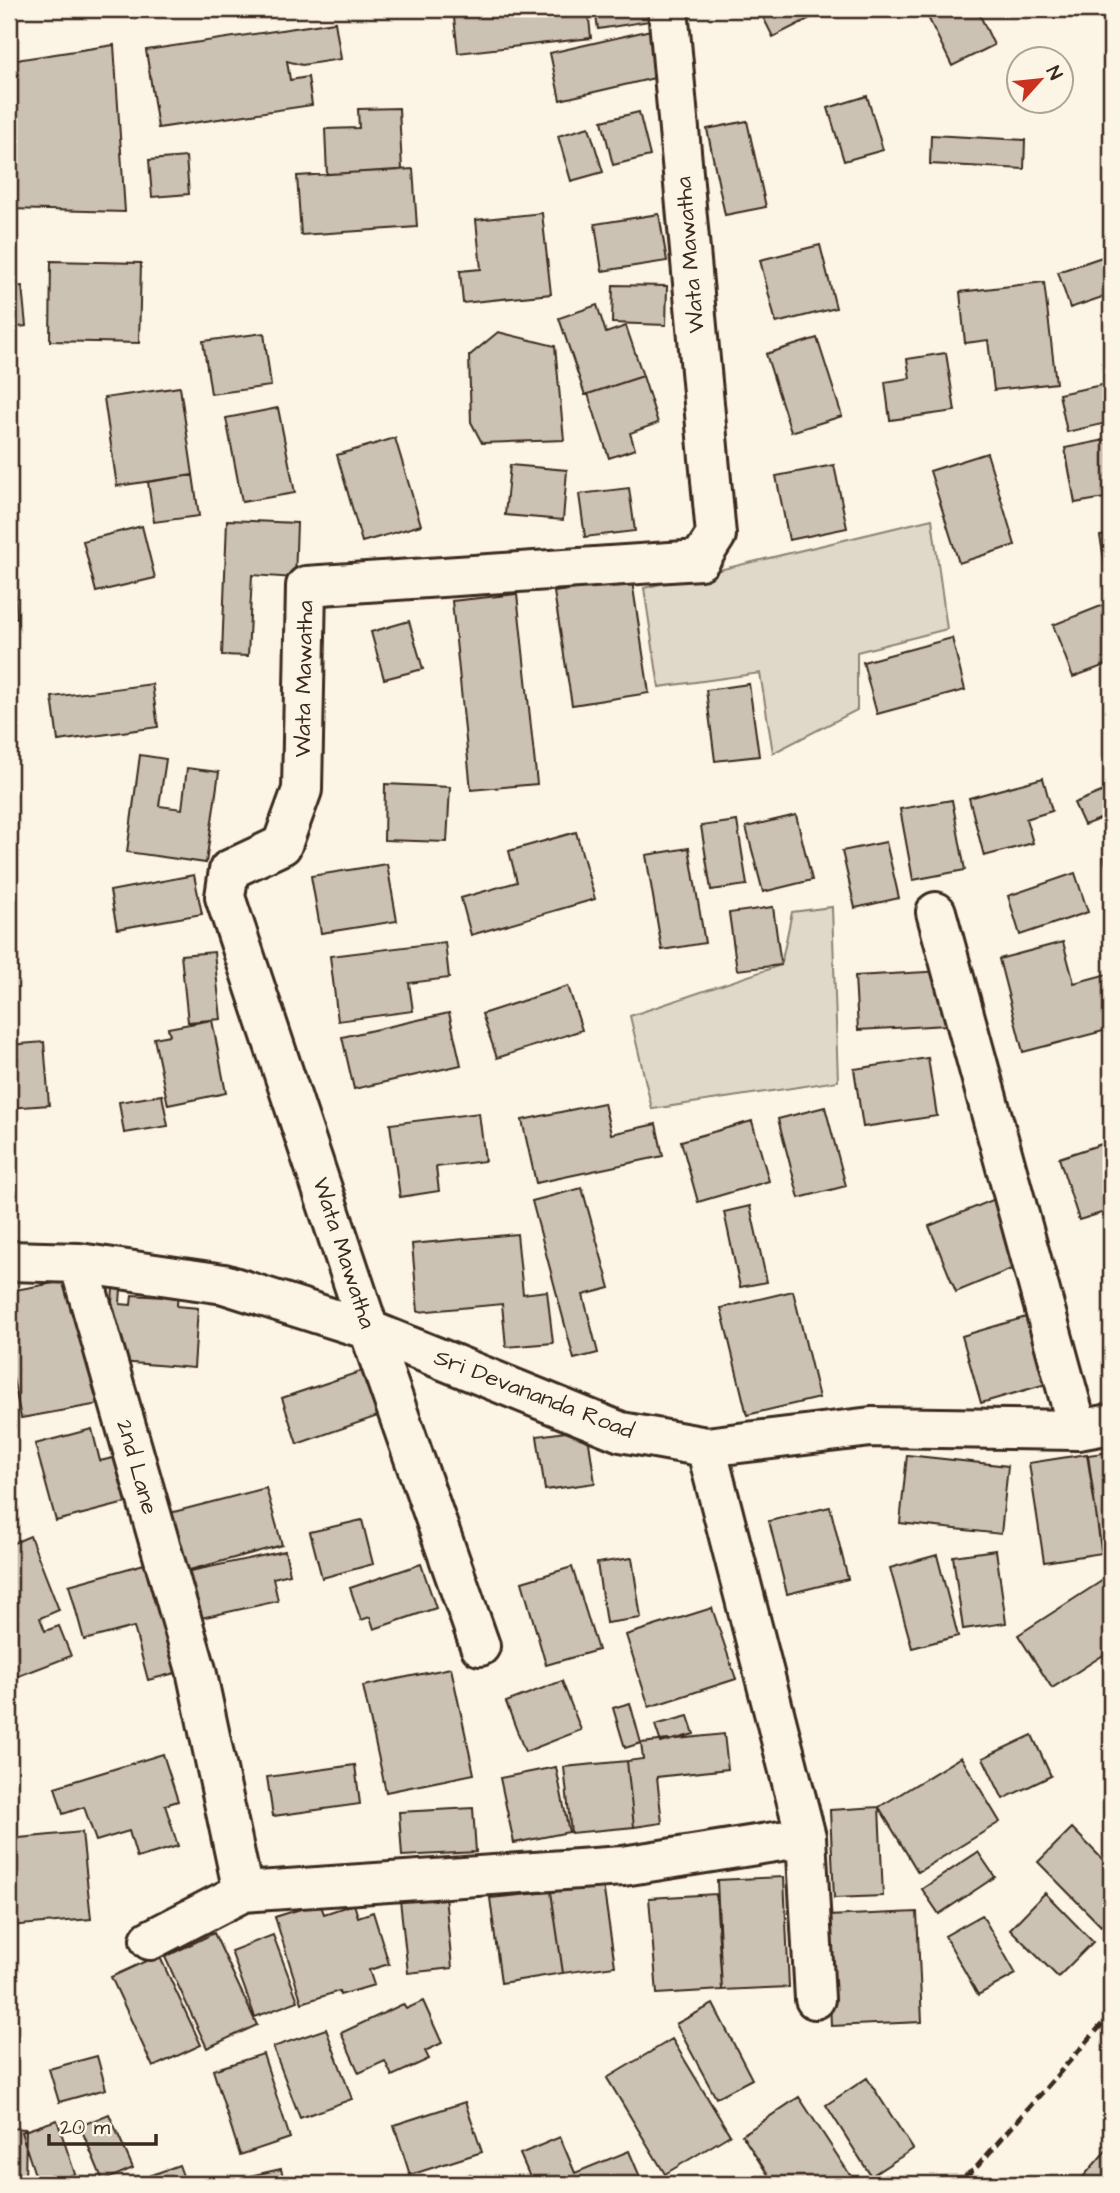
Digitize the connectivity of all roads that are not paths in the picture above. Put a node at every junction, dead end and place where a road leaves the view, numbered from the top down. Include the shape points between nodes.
1 (668, 9) edge
2 (936, 912) dead end
3 (9, 1261) edge
4 (79, 1263) junction
5 (369, 1330) junction
6 (1095, 1427) edge
7 (706, 1447) junction
8 (480, 1646) dead end
9 (806, 1837) junction
10 (243, 1892) junction
11 (150, 1940) dead end
12 (815, 1999) dead end

1 - 5 street, Wata Mawatha via 716,535 700,560 306,586 302,790 282,845 229,870 225,897
2 - 6 street
3 - 4 street, Sri Devananda Road
4 - 5 street, Sri Devananda Road via 224,1284
4 - 10 street, 2nd Lane via 196,1670
5 - 7 street, Sri Devananda Road via 621,1432
5 - 8 street, Wata Mawatha
6 - 7 street, Sri Devananda Road via 871,1427
7 - 9 street
9 - 10 street via 623,1866
9 - 12 street
10 - 11 street

